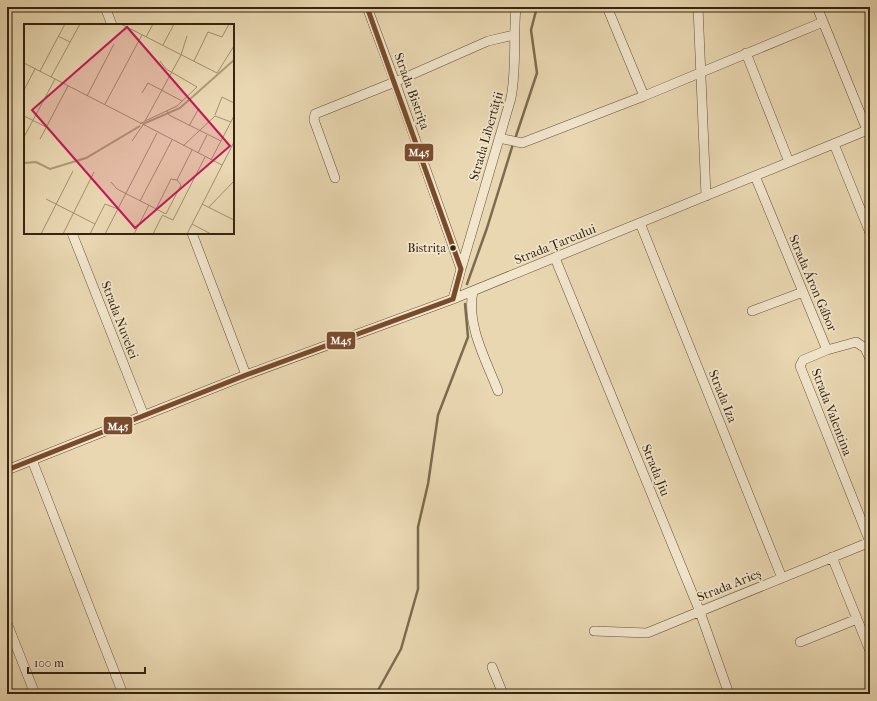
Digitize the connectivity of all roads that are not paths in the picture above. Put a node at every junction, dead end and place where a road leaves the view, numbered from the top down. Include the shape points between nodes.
1 (105, 7) edge
2 (367, 7) edge
3 (516, 7) edge
4 (607, 7) edge
5 (698, 7) edge
6 (818, 7) edge
7 (823, 22) junction
8 (112, 24) edge
9 (514, 35) junction
10 (746, 53) junction
11 (702, 71) junction
12 (395, 82) junction
13 (644, 96) junction
14 (868, 130) edge
15 (499, 138) junction
16 (834, 144) junction
17 (789, 162) junction
18 (755, 176) junction
19 (335, 178) dead end
20 (706, 196) junction
21 (640, 223) junction
22 (870, 233) edge
23 (72, 234) edge
24 (192, 234) edge
25 (555, 258) junction
26 (461, 268) junction
27 (473, 291) junction
28 (803, 292) junction
29 (453, 299) junction
30 (752, 310) dead end
31 (827, 350) junction
32 (870, 359) edge
33 (246, 375) junction
34 (498, 391) dead end
35 (144, 416) junction
36 (32, 460) junction
37 (7, 470) edge
38 (870, 542) edge
39 (832, 557) junction
40 (782, 578) junction
41 (700, 612) junction
42 (858, 619) junction
43 (7, 623) edge
44 (594, 631) dead end
45 (800, 642) dead end
46 (870, 651) edge
47 (492, 667) dead end
48 (34, 694) edge
49 (123, 694) edge
50 (503, 694) edge
51 (729, 694) edge

1 - 8 street
2 - 12 street, Strada Bistrița
3 - 9 street, Strada Libertății
4 - 13 street
5 - 11 street
6 - 7 street
7 - 10 street
7 - 14 street
9 - 12 street via 488,41
9 - 15 street, Strada Libertății via 515,75
10 - 11 street
10 - 17 street
11 - 13 street
11 - 20 street
12 - 19 street via 315,114 314,120
12 - 26 street, Strada Bistrița
13 - 15 street via 522,144
14 - 16 street, Strada Țarcului
15 - 26 street, Strada Libertății
16 - 17 street, Strada Țarcului
16 - 22 street
17 - 18 street, Strada Țarcului
18 - 20 street, Strada Țarcului
18 - 28 street, Strada Áron Gábor
20 - 21 street, Strada Țarcului
21 - 25 street, Strada Țarcului
21 - 40 street, Strada Iza
23 - 35 street, Strada Nuvelei
24 - 33 street
25 - 27 street, Strada Țarcului
25 - 41 street, Strada Jiu
26 - 29 street
27 - 29 street, Strada Țarcului
27 - 34 street via 471,303 474,327
28 - 30 street
28 - 31 street, Strada Áron Gábor
29 - 33 street, Strada Țarcului
31 - 32 street, Strada Áron Gábor via 856,342 865,348
31 - 38 street, Strada Valentina via 803,360 800,366
33 - 35 street, Strada Țarcului
35 - 36 street, Strada Țarcului
36 - 37 street, Strada Țarcului
36 - 49 street
38 - 39 street, Strada Arieș
39 - 40 street, Strada Arieș
39 - 42 street
40 - 41 street, Strada Arieș
41 - 44 street, Strada Arieș via 647,633
41 - 51 street, Strada Jiu
42 - 45 street
42 - 46 street
43 - 48 street
47 - 50 street

